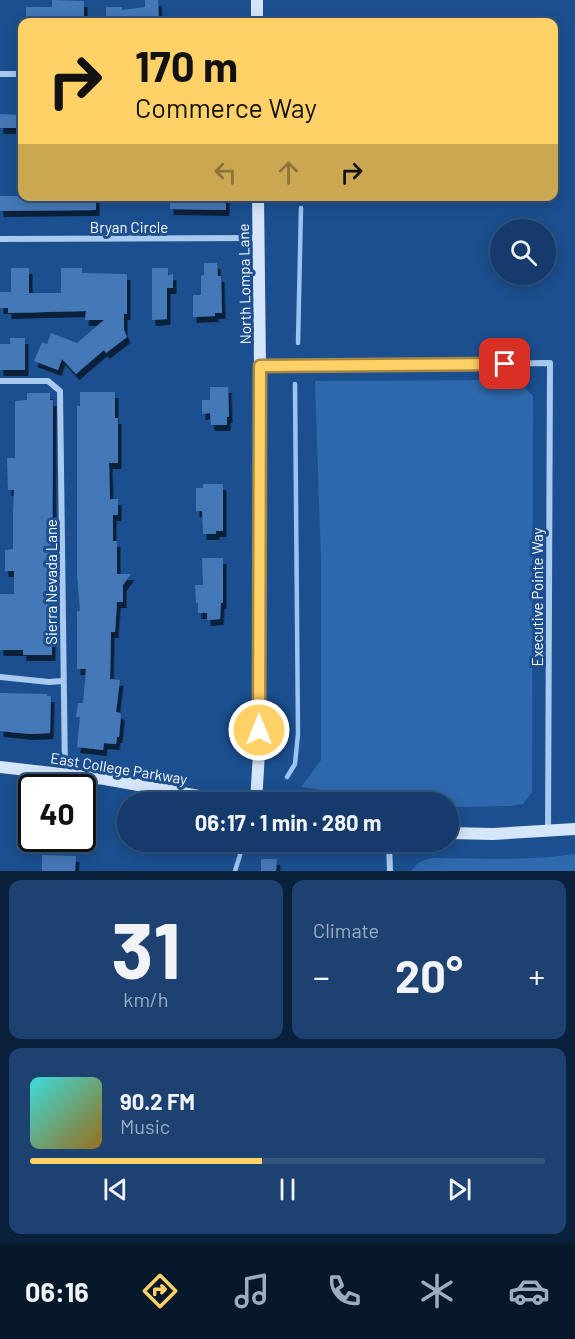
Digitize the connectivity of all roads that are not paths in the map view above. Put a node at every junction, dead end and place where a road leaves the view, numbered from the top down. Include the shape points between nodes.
1 (256, 0) edge
2 (257, 18) edge
3 (0, 74) edge
4 (18, 74) edge
5 (258, 201) edge
6 (0, 238) edge
7 (259, 238) junction
8 (260, 366) junction
9 (0, 381) edge
10 (0, 677) edge
11 (63, 681) junction
12 (0, 767) edge
13 (65, 774) joint
14 (96, 779) edge
15 (172, 792) edge
16 (257, 792) edge
17 (575, 829) edge
18 (548, 832) junction
19 (459, 833) edge
20 (389, 852) edge
21 (390, 871) edge

1 - 2 street
3 - 4 street
5 - 7 street, North Lompa Lane
6 - 7 street, Bryan Circle
7 - 8 street, North Lompa Lane
8 - 16 street, North Lompa Lane
8 - 18 street, Executive Pointe Way via 550,363
9 - 11 street, Sierra Nevada Lane via 48,381 60,391
10 - 11 street
11 - 13 street, Sierra Nevada Lane
12 - 13 street, East College Parkway
14 - 15 street, East College Parkway
17 - 18 street
18 - 19 street
20 - 21 street

